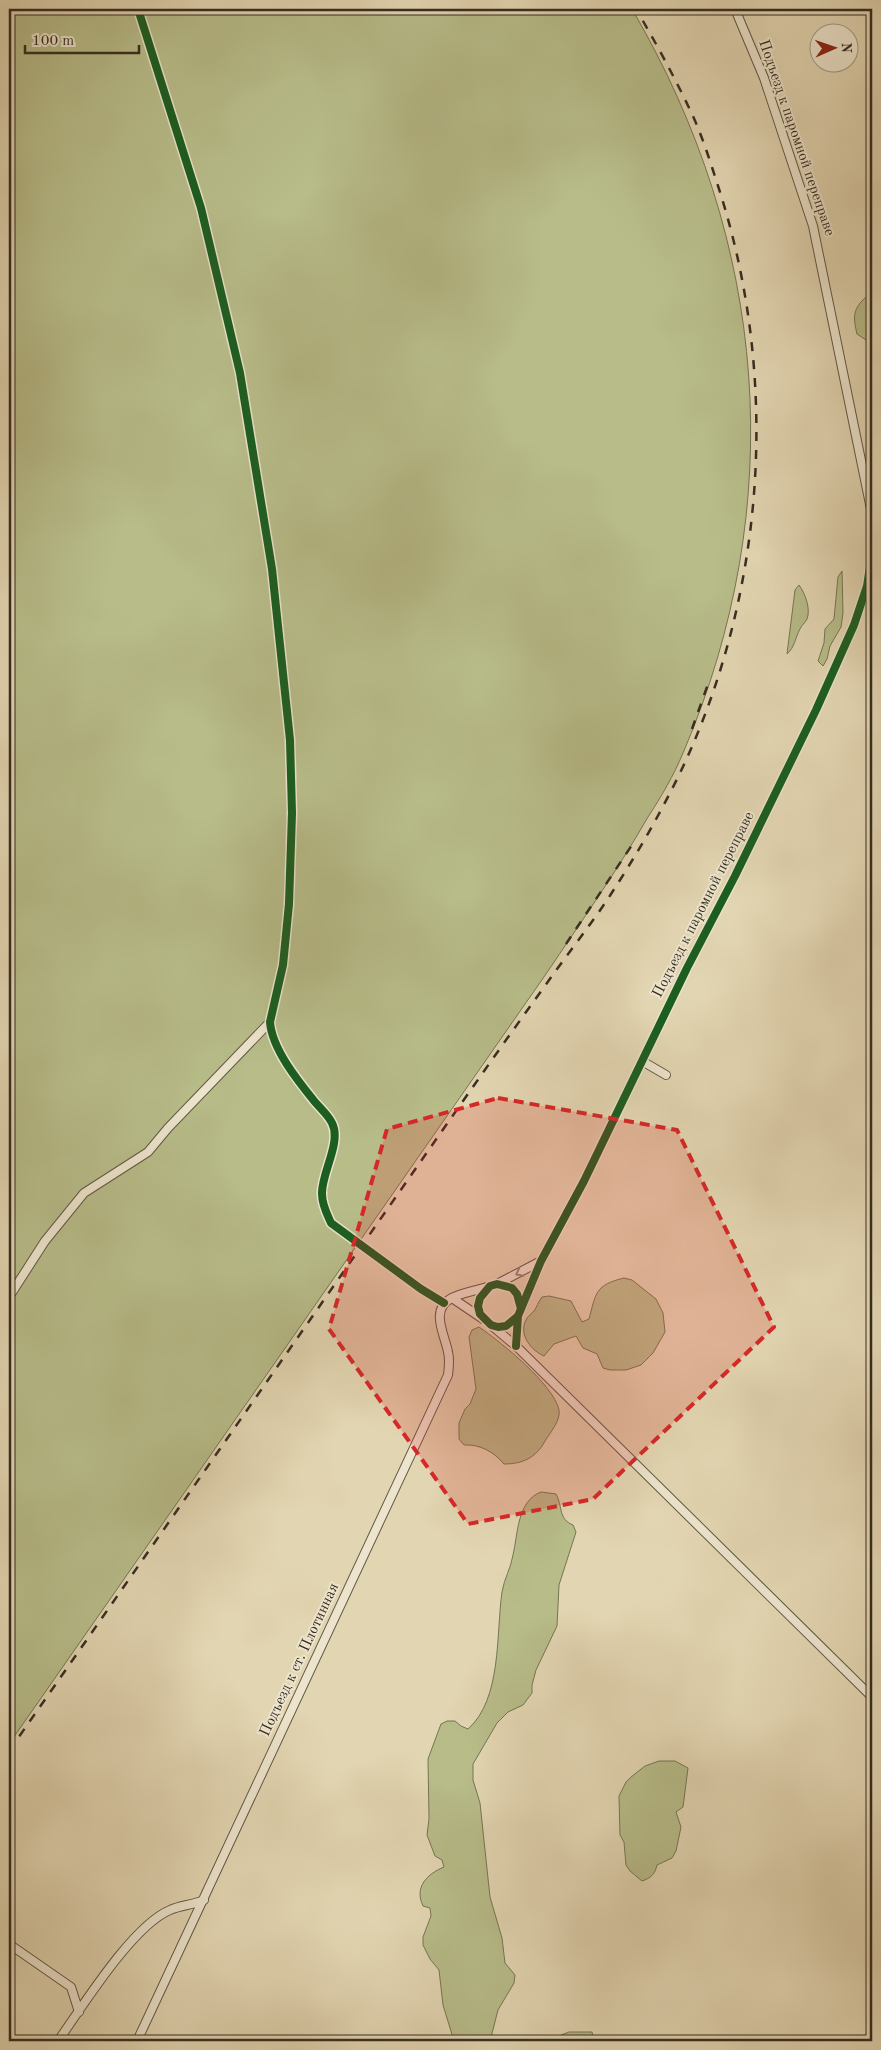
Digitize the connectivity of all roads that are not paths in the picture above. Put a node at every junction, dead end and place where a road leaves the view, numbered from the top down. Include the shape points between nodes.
1 (138, 9) edge
2 (735, 9) edge
3 (872, 514) edge
4 (872, 554) edge
5 (270, 1022) junction
6 (642, 1061) junction
7 (666, 1075) dead end
8 (541, 1261) junction
9 (493, 1285) junction
10 (9, 1296) edge
11 (448, 1300) junction
12 (518, 1316) junction
13 (487, 1322) junction
14 (516, 1346) junction
15 (872, 1697) edge
16 (204, 1900) junction
17 (9, 1944) edge
18 (79, 2012) junction
19 (58, 2041) edge
20 (137, 2041) edge

1 - 5 street via 201,208 240,373 272,569 290,740 292,813 283,965
2 - 3 street, Подъезд к паромной переправе via 764,78 813,226
4 - 6 street, Подъезд к паромной переправе via 859,609 820,702
5 - 10 street via 148,1152 84,1193
5 - 11 street via 278,1048 333,1124 334,1139 321,1193 331,1223 421,1289
6 - 7 street
6 - 8 street, Подъезд к паромной переправе
8 -> 9 street
8 - 12 street, Подъезд к паромной переправе
9 - 11 street
9 - 12 street via 505,1285 517,1294 521,1309
9 - 13 street via 480,1298 478,1306
11 - 13 street
11 - 16 street, Подъезд к ст. Плотинная via 439,1315 450,1364 448,1375
12 - 13 street via 506,1326 498,1327
12 - 14 street
13 - 14 street
14 - 15 street
16 - 18 street via 170,1910 149,1924 112,1964
16 - 20 street, Подъезд к ст. Плотинная
17 - 18 street via 71,1987
18 - 19 street

